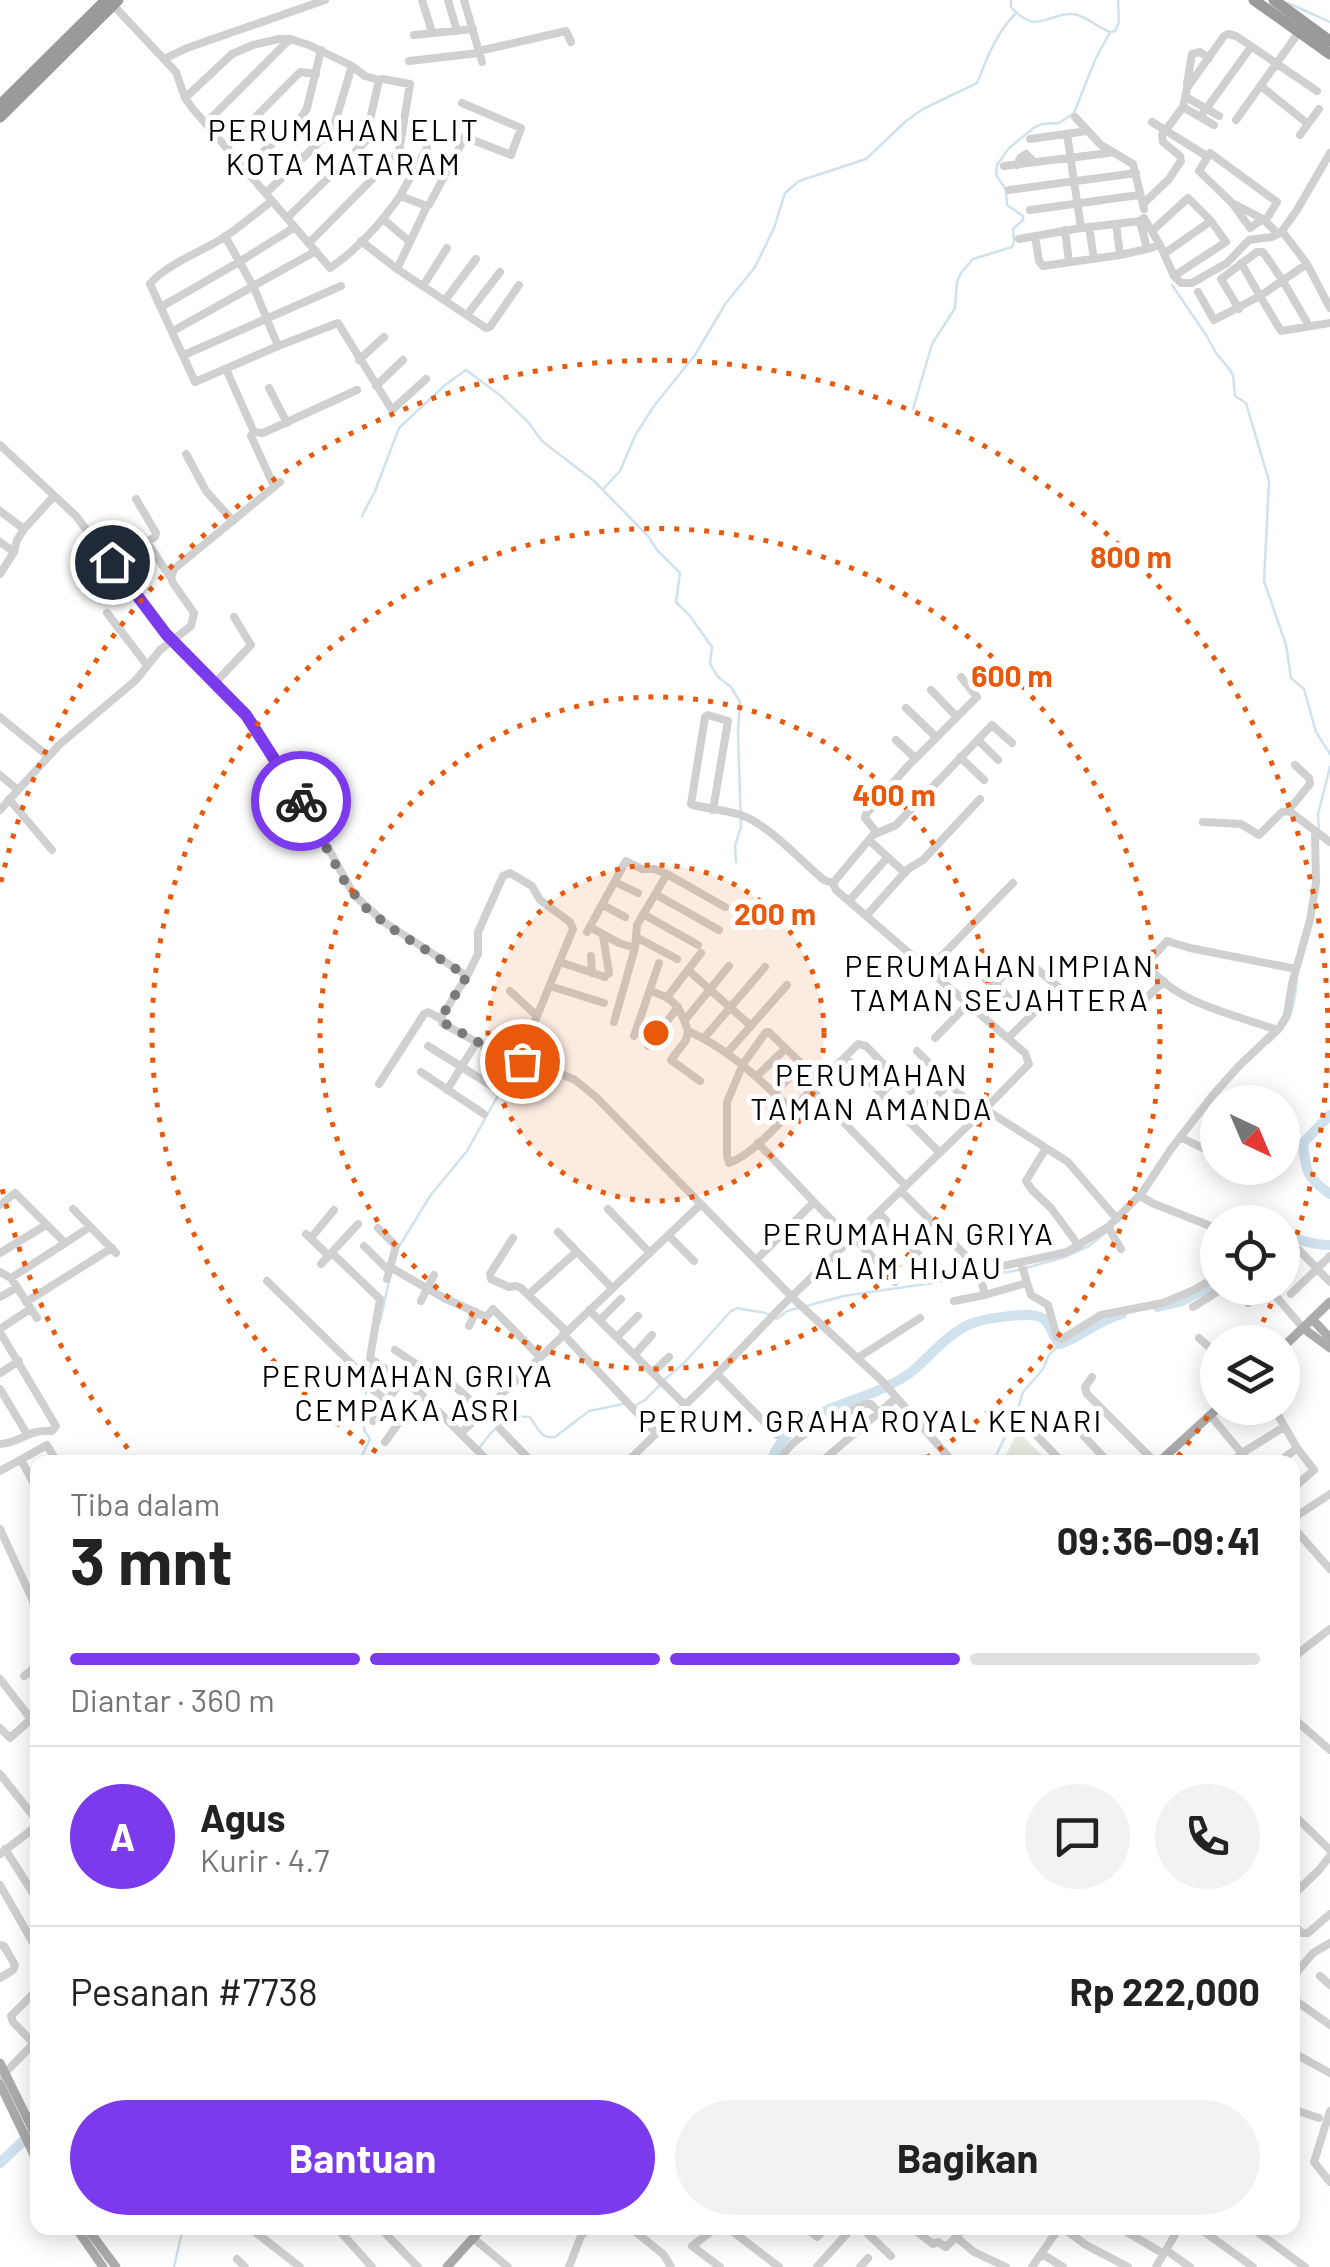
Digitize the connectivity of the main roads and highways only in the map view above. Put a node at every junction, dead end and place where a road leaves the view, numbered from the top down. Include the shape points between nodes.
1 (1254, 0) edge
2 (1274, 0) edge
3 (112, 2) edge
4 (1327, 45) edge
5 (43, 70) junction
6 (0, 106) edge
7 (0, 117) edge
8 (1330, 1302) edge
9 (1307, 1324) junction
10 (1300, 1331) edge
11 (1330, 1338) edge
12 (1330, 1348) edge
13 (1200, 1424) edge
14 (1165, 1455) edge
15 (0, 2063) edge
16 (2, 2079) edge
17 (30, 2125) edge
18 (30, 2150) edge
19 (83, 2235) edge
20 (88, 2235) edge
21 (475, 2235) edge
22 (90, 2242) junction
23 (103, 2267) edge
24 (116, 2267) edge
25 (447, 2267) edge

1 - 4 highway
2 - 4 highway
3 - 5 highway
5 - 6 highway
5 - 7 highway
8 - 9 main road
9 - 10 main road
9 - 11 main road
9 - 12 main road
13 - 14 main road
15 - 16 main road
16 - 17 main road
16 - 18 main road
19 - 22 main road
20 - 22 main road
21 - 25 main road
22 - 23 main road
22 - 24 main road

